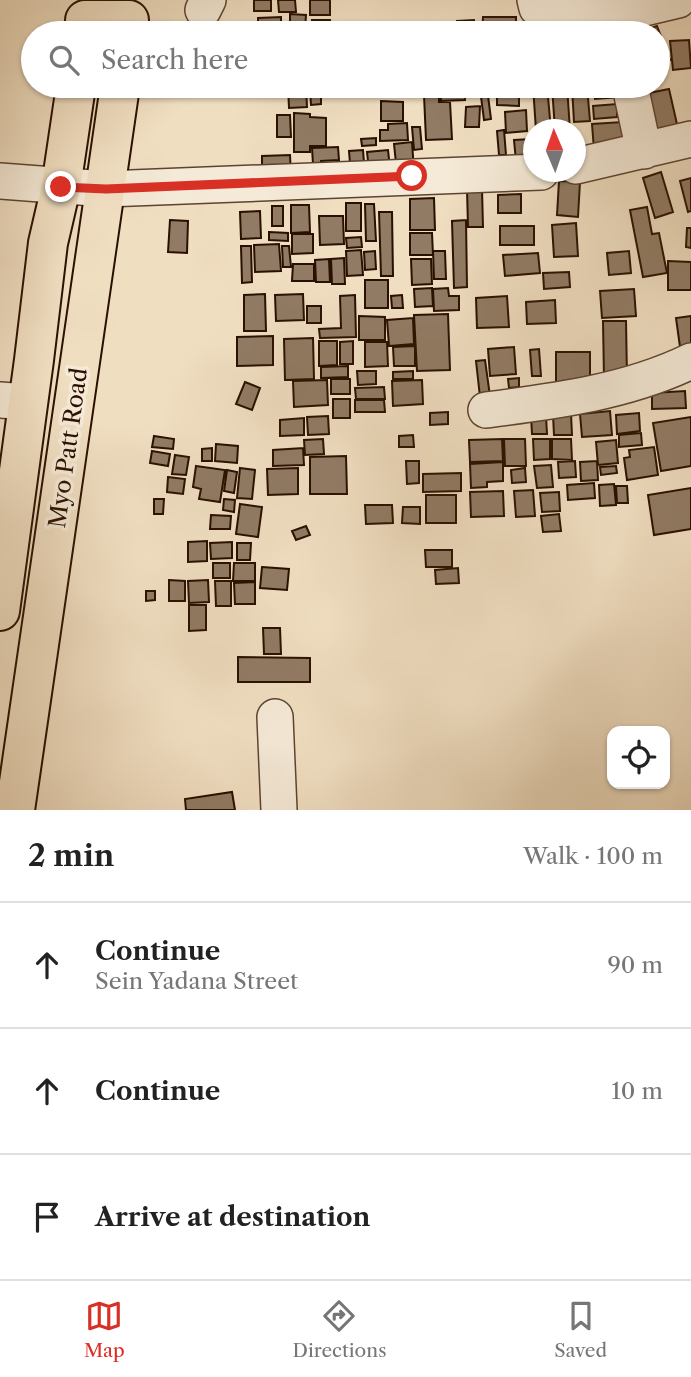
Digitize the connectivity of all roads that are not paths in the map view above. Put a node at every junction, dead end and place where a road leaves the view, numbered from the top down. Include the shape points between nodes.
1 (535, 0) edge
2 (678, 0) edge
3 (617, 16) edge
4 (86, 18) edge
5 (129, 18) edge
6 (74, 98) edge
7 (118, 98) edge
8 (633, 98) edge
9 (691, 139) edge
10 (644, 151) junction
11 (586, 164) edge
12 (523, 173) edge
13 (0, 181) edge
14 (61, 187) junction
15 (106, 189) junction
16 (691, 361) edge
17 (14, 401) edge
18 (486, 410) dead end
19 (0, 611) edge
20 (275, 717) dead end
21 (15, 810) edge
22 (279, 810) edge

1 - 3 street via 544,13
2 - 3 street
4 - 5 main road
6 - 14 main road, Myo Patt Road
7 - 15 main road, Myo Patt Road
8 - 10 street
9 - 10 street
10 - 11 street
12 - 15 street
13 - 14 street
14 - 15 street
14 - 17 main road, Myo Patt Road
15 - 21 main road, Myo Patt Road
16 - 18 street via 641,381 560,401
17 - 19 main road, Myo Patt Road
20 - 22 street

